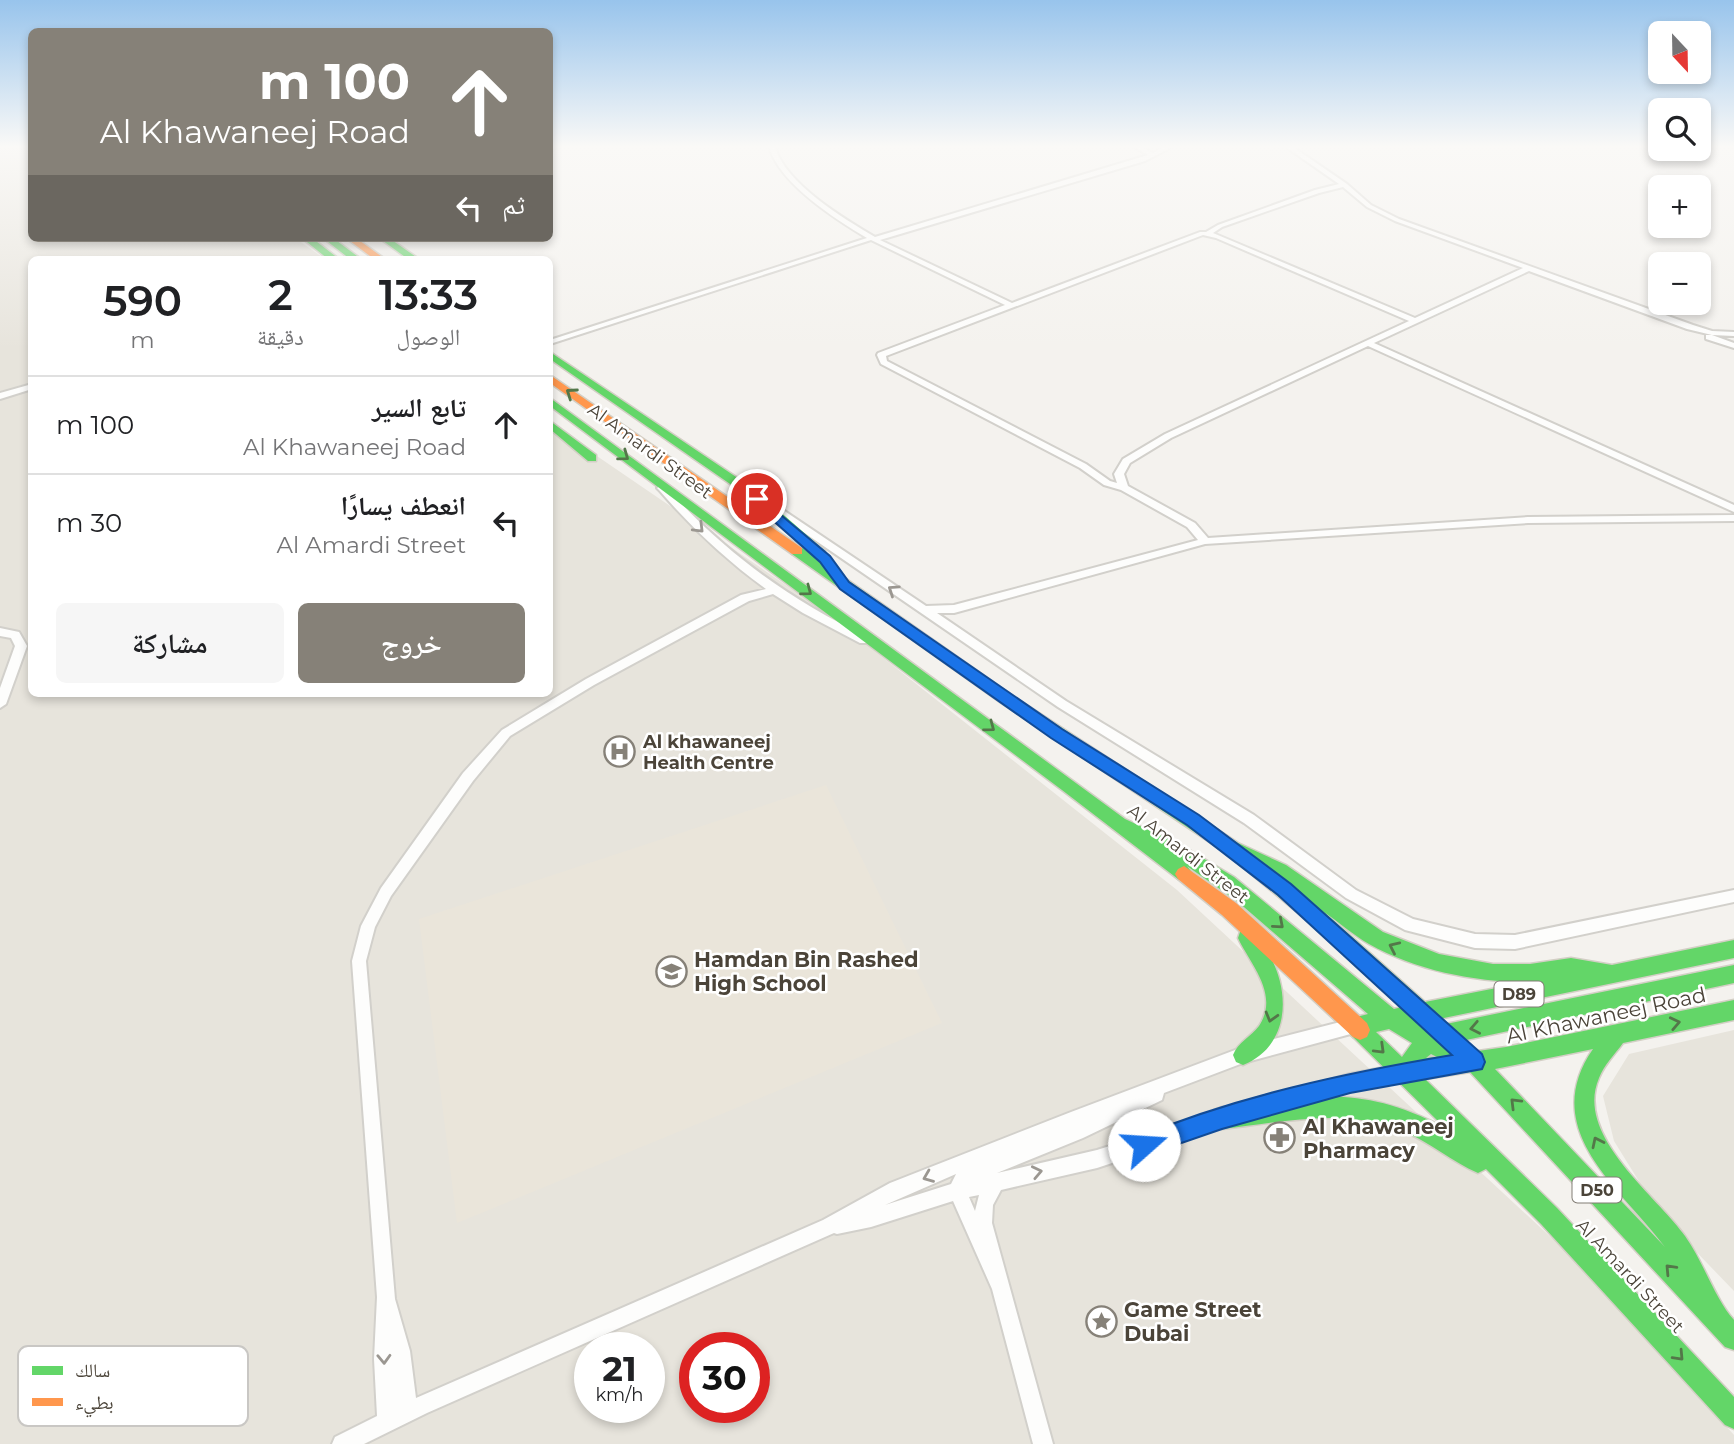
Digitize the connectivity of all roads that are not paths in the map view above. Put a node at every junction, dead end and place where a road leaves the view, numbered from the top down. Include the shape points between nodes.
1 (838, 214) edge
2 (956, 214) edge
3 (1256, 214) edge
4 (1385, 214) edge
5 (1208, 233) junction
6 (874, 239) junction
7 (311, 242) edge
8 (333, 242) edge
9 (356, 242) edge
10 (389, 242) edge
11 (330, 256) edge
12 (352, 256) edge
13 (376, 256) edge
14 (410, 256) edge
15 (1527, 269) junction
16 (1011, 305) junction
17 (1413, 320) junction
18 (1690, 327) junction
19 (1730, 334) edge
20 (553, 341) edge
21 (1367, 343) junction
22 (1734, 346) edge
23 (553, 357) edge
24 (553, 380) edge
25 (28, 387) edge
26 (0, 396) edge
27 (553, 403) edge
28 (553, 427) edge
29 (592, 458) dead end
30 (653, 477) junction
31 (1124, 488) junction
32 (750, 492) junction
33 (1734, 509) edge
34 (1734, 517) edge
35 (1205, 541) junction
36 (845, 586) junction
37 (774, 590) junction
38 (954, 609) junction
39 (924, 610) junction
40 (718, 613) joint
41 (950, 628) junction
42 (0, 632) edge
43 (885, 649) junction
44 (0, 704) edge
45 (1119, 824) junction
46 (1232, 848) junction
47 (1194, 880) junction
48 (1734, 897) edge
49 (1734, 949) edge
50 (1614, 974) junction
51 (1734, 974) edge
52 (1734, 1010) edge
53 (1423, 1013) junction
54 (1389, 1019) junction
55 (1356, 1026) junction
56 (1446, 1034) junction
57 (1616, 1036) junction
58 (1426, 1043) junction
59 (1243, 1055) junction
60 (1475, 1062) junction
61 (1199, 1071) junction
62 (1404, 1072) junction
63 (1222, 1118) junction
64 (996, 1181) junction
65 (957, 1191) junction
66 (1549, 1216) junction
67 (829, 1226) junction
68 (997, 1282) junction
69 (386, 1297) junction
70 (1717, 1319) junction
71 (1734, 1338) edge
72 (408, 1412) junction
73 (1734, 1416) edge
74 (387, 1422) junction
75 (342, 1444) edge
76 (1043, 1444) edge

1 - 6 street
2 - 6 street
3 - 5 street
4 - 15 street
5 - 16 street
5 - 17 street
6 - 16 street
6 - 20 street
7 - 11 main road
8 - 12 main road
9 - 13 main road
10 - 14 main road
15 - 17 street
15 - 18 street
16 - 31 street via 884,353 881,359 1107,483
17 - 21 street
18 - 19 street
18 - 22 street
19 - 22 street
21 - 31 street via 1133,455 1119,474
21 - 33 street
23 - 32 main road
36 -> 24 main road, Al Amardi Street / D50
25 - 26 street
27 -> 30 main road, Al Amardi Street
28 - 29 main road
30 -> 37 street via 715,544
30 -> 43 main road, Al Amardi Street
31 - 35 street via 1191,525
32 - 36 main road via 825,559
39 -> 32 street
34 - 35 street via 1528,520
35 - 38 street
36 - 46 main road, Al Amardi Street / D50
37 - 40 street via 751,595
37 - 43 street via 830,624
38 - 39 street
38 - 41 street
39 - 41 street
40 - 69 street via 506,733 468,777 386,892 368,926 359,961
41 - 48 street via 1094,725 1250,819 1351,894 1432,932 1475,941 1515,942
42 - 44 street via 15,635 21,642
43 -> 45 main road, Al Amardi Street
45 - 47 main road, Al Amardi Street
45 -> 54 main road via 1182,850 1222,876
50 -> 46 main road via 1572,967 1493,973 1459,969 1417,956 1357,927 1280,870
46 - 53 main road, Al Amardi Street / D50
47 - 55 main road, Al Amardi Street
47 -> 59 main road via 1257,949 1273,981 1270,1025
49 - 50 main road, Al Khawaneej Road / D89
50 - 53 main road, Al Khawaneej Road / D89
51 -> 56 main road
57 -> 52 main road, Al Khawaneej Road
53 - 54 main road, Al Khawaneej Road / D89
53 - 56 main road, Al Amardi Street / D50
54 - 55 main road, Al Khawaneej Road / D89
54 - 58 main road
55 - 59 street
55 -> 62 main road, Al Amardi Street
56 - 58 main road
56 - 60 main road, Al Amardi Street / D50
57 - 60 main road, Al Khawaneej Road
70 -> 57 main road via 1682,1252 1613,1169 1589,1125 1587,1082
58 - 60 main road
58 - 62 main road
59 - 61 street
60 - 62 main road, Al Khawaneej Road
70 -> 60 main road, Al Amardi Street / D50
61 - 65 street via 1077,1132 971,1172
61 -> 67 street via 890,1192
62 - 63 street via 1350,1082
62 - 66 main road, Al Amardi Street
64 -> 63 street via 1108,1156
63 - 66 main road via 1325,1106 1364,1108 1402,1118 1465,1152
64 - 65 street
64 - 68 street via 986,1195 982,1213
65 - 67 street
65 - 68 street
66 -> 73 main road, Al Amardi Street
67 - 72 street
68 - 76 street
69 - 72 street via 398,1341
69 -> 74 street
70 - 71 main road, Al Amardi Street / D50
72 - 74 street
74 - 75 street

